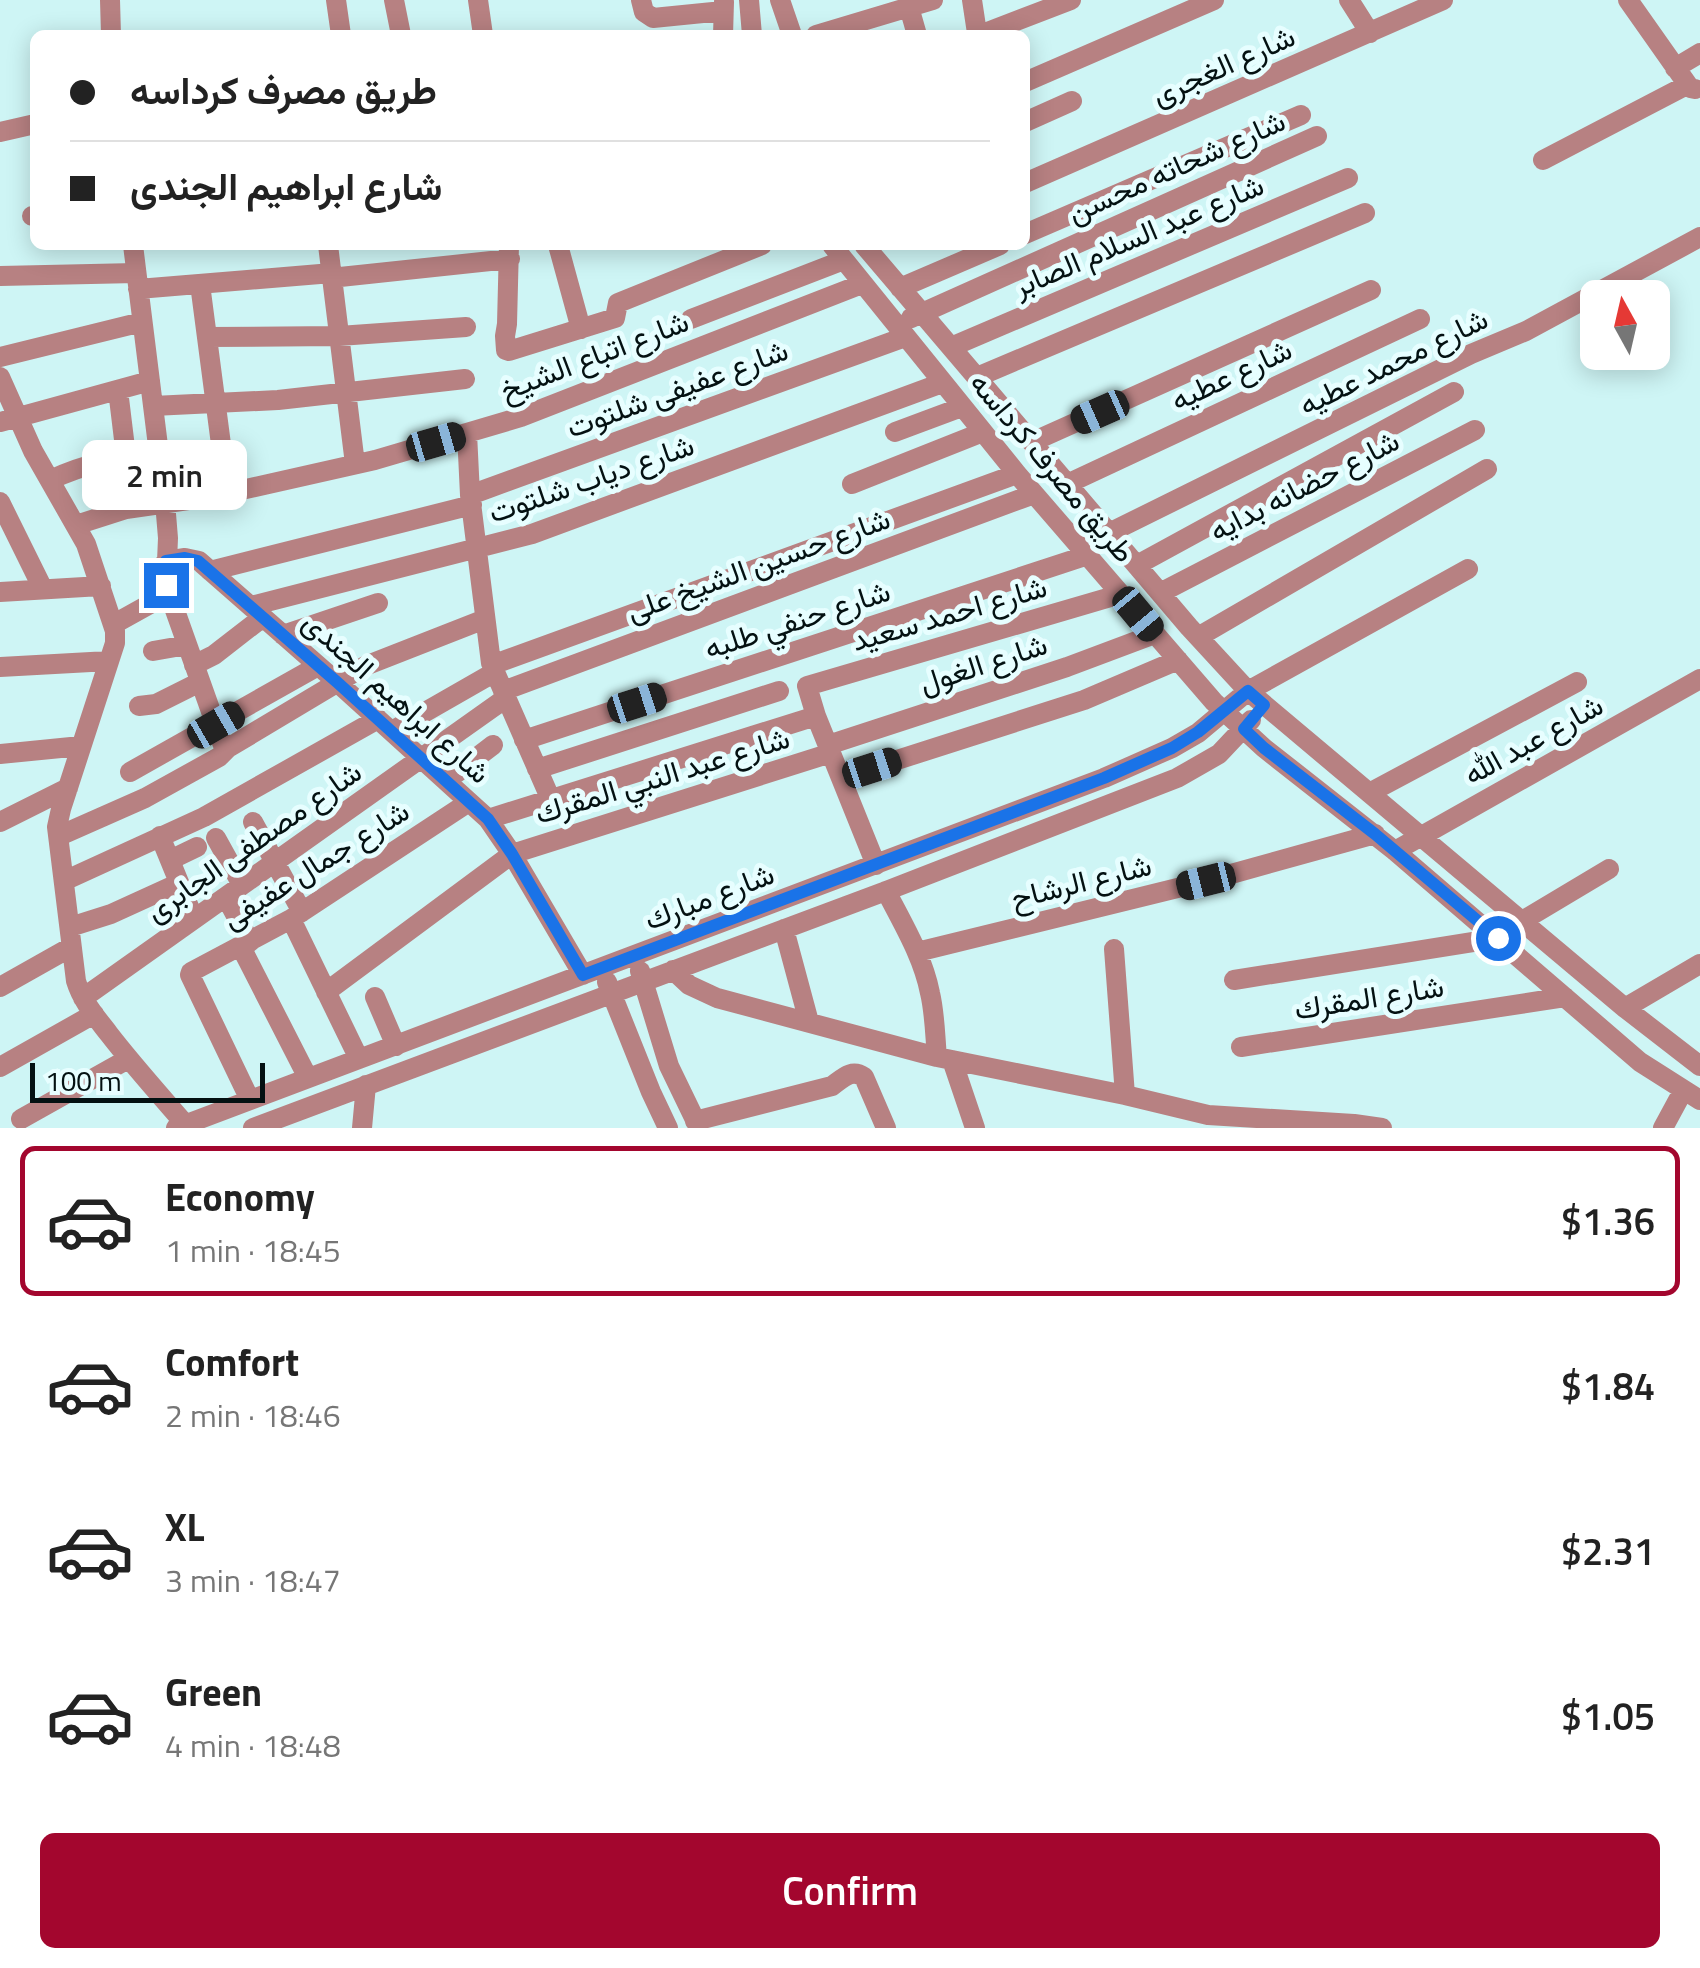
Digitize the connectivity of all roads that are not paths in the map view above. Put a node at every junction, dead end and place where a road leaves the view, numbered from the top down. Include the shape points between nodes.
1 (110, 0) edge
2 (336, 0) edge
3 (394, 0) edge
4 (478, 0) edge
5 (641, 0) edge
6 (750, 0) edge
7 (781, 0) edge
8 (796, 0) edge
9 (933, 0) edge
10 (972, 0) edge
11 (1071, 0) edge
12 (1214, 0) edge
13 (1349, 0) edge
14 (1443, 0) edge
15 (1628, 0) edge
16 (724, 6) edge
17 (904, 6) edge
18 (872, 27) edge
19 (111, 30) edge
20 (340, 30) edge
21 (399, 30) edge
22 (482, 30) edge
23 (752, 30) edge
24 (790, 30) edge
25 (915, 30) edge
26 (976, 30) edge
27 (992, 30) edge
28 (1370, 33) junction
29 (1700, 53) edge
30 (1030, 80) edge
31 (1692, 84) edge
32 (1072, 101) dead end
33 (1301, 115) dead end
34 (1030, 120) edge
35 (30, 125) edge
36 (0, 132) edge
37 (1317, 136) dead end
38 (1543, 160) dead end
39 (1348, 178) dead end
40 (1030, 182) edge
41 (1365, 213) dead end
42 (1030, 232) edge
43 (1700, 238) edge
44 (134, 250) edge
45 (329, 250) edge
46 (559, 250) edge
47 (750, 250) edge
48 (872, 250) edge
49 (988, 250) edge
50 (509, 252) edge
51 (838, 252) edge
52 (332, 274) junction
53 (0, 276) edge
54 (137, 281) junction
55 (200, 284) junction
56 (862, 284) junction
57 (900, 288) junction
58 (1371, 290) dead end
59 (922, 313) junction
60 (692, 318) dead end
61 (1420, 319) dead end
62 (142, 322) junction
63 (466, 327) dead end
64 (582, 329) junction
65 (900, 331) junction
66 (340, 336) junction
67 (207, 337) junction
68 (952, 347) junction
69 (0, 357) edge
70 (0, 377) edge
71 (978, 377) junction
72 (466, 379) dead end
73 (150, 381) junction
74 (942, 383) junction
75 (118, 390) junction
76 (346, 392) junction
77 (1454, 392) dead end
78 (215, 403) junction
79 (153, 406) junction
80 (962, 407) junction
81 (9, 420) edge
82 (1475, 430) dead end
83 (895, 432) dead end
84 (983, 432) junction
85 (467, 433) junction
86 (1032, 442) junction
87 (222, 452) dead end
88 (159, 454) junction
89 (126, 456) junction
90 (355, 464) junction
91 (1487, 469) dead end
92 (1018, 474) junction
93 (50, 480) junction
94 (852, 484) dead end
95 (1067, 484) junction
96 (1034, 494) junction
97 (471, 500) junction
98 (0, 502) edge
99 (164, 502) junction
100 (76, 525) junction
101 (1109, 533) junction
102 (476, 548) junction
103 (1088, 555) junction
104 (166, 561) junction
105 (1137, 565) junction
106 (1468, 569) dead end
107 (210, 571) junction
108 (100, 586) junction
109 (43, 589) junction
110 (0, 592) edge
111 (1160, 592) junction
112 (168, 594) junction
113 (1121, 594) junction
114 (378, 602) dead end
115 (257, 612) junction
116 (485, 619) junction
117 (114, 624) junction
118 (1155, 634) junction
119 (284, 635) junction
120 (1198, 636) junction
121 (153, 651) dead end
122 (1178, 660) junction
123 (109, 662) junction
124 (194, 664) junction
125 (318, 666) junction
126 (0, 668) edge
127 (1700, 679) edge
128 (499, 682) junction
129 (1577, 682) dead end
130 (338, 683) junction
131 (779, 691) dead end
132 (1256, 698) junction
133 (138, 706) dead end
134 (1224, 712) junction
135 (816, 716) junction
136 (216, 725) junction
137 (385, 725) junction
138 (1244, 729) junction
139 (524, 740) junction
140 (493, 744) dead end
141 (81, 746) junction
142 (829, 749) junction
143 (224, 751) junction
144 (0, 754) edge
145 (421, 758) junction
146 (537, 768) junction
147 (872, 768) dead end
148 (130, 772) dead end
149 (446, 781) junction
150 (68, 788) junction
151 (1370, 792) junction
152 (551, 800) junction
153 (469, 802) junction
154 (488, 819) junction
155 (0, 822) edge
156 (252, 822) dead end
157 (1375, 834) junction
158 (58, 836) junction
159 (160, 836) junction
160 (1422, 836) junction
161 (917, 850) junction
162 (1395, 851) junction
163 (512, 854) junction
164 (170, 860) junction
165 (274, 862) junction
166 (876, 865) junction
167 (1608, 868) dead end
168 (927, 875) junction
169 (64, 880) junction
170 (179, 883) junction
171 (234, 891) junction
172 (886, 891) junction
173 (296, 916) junction
174 (194, 919) junction
175 (1522, 921) junction
176 (784, 929) junction
177 (71, 937) junction
178 (1498, 938) junction
179 (246, 944) junction
180 (1114, 949) dead end
181 (917, 952) junction
182 (635, 956) junction
183 (1700, 964) edge
184 (673, 970) junction
185 (592, 972) junction
186 (1234, 980) dead end
187 (643, 981) junction
188 (0, 987) edge
189 (326, 992) junction
190 (612, 993) junction
191 (376, 997) dead end
192 (1565, 997) junction
193 (88, 1006) junction
194 (1625, 1008) junction
195 (653, 1014) junction
196 (809, 1022) junction
197 (624, 1024) junction
198 (396, 1046) junction
199 (1241, 1047) dead end
200 (1696, 1057) edge
201 (944, 1058) junction
202 (128, 1059) junction
203 (359, 1059) junction
204 (0, 1067) edge
205 (1658, 1074) junction
206 (308, 1078) junction
207 (366, 1086) junction
208 (1124, 1095) junction
209 (1692, 1096) edge
210 (250, 1100) junction
211 (21, 1120) dead end
212 (283, 1123) edge
213 (697, 1125) edge
214 (181, 1126) edge
215 (253, 1128) edge
216 (362, 1128) edge
217 (668, 1128) edge
218 (886, 1128) edge
219 (975, 1128) edge
220 (1382, 1128) edge
221 (1663, 1128) edge

1 - 19 street
2 - 20 street
3 - 21 street
4 - 22 street
5 - 16 street via 654,18
6 - 23 street
7 - 8 street
7 - 24 street
9 - 17 street
10 - 26 street
11 - 27 street
12 - 30 street
13 - 28 street
14 - 28 street, شارع الغجرى
15 - 31 street
17 - 18 street
17 - 25 street
28 - 40 street, شارع الغجرى
29 - 31 street
31 - 38 street
32 - 34 street
33 - 42 street
35 - 36 street
37 - 59 street, شارع شحاته محسن
39 - 68 street, شارع عبد السلام الصابر
41 - 71 street
43 - 101 street, شارع محمد عطيه via 1526,331
44 - 54 street
45 - 52 street
46 - 64 street
47 - 64 street via 618,303 616,318
48 - 57 street, طريق مصرف كرداسه
49 - 57 street
50 - 52 street
50 - 64 street via 507,351
51 - 56 street, طريق مصرف كرداسه
51 - 60 street
52 - 55 street
52 - 66 street
53 - 54 street
54 - 55 street
54 - 62 street
55 - 67 street
56 - 65 street, طريق مصرف كرداسه
56 - 85 street, شارع اتباع الشيخ
57 - 59 street, طريق مصرف كرداسه
58 - 86 street
59 - 65 street, شارع شحاته محسن
59 - 68 street, طريق مصرف كرداسه
61 - 95 street, شارع عطيه
62 - 69 street
62 - 73 street
63 - 66 street
65 - 74 street, طريق مصرف كرداسه
65 - 97 street, شارع عفيفى شلتوت
66 - 67 street
66 - 76 street
67 - 78 street
68 - 71 street, طريق مصرف كرداسه
70 - 81 street
71 - 86 street, طريق مصرف كرداسه
72 - 76 street
73 - 75 street
73 - 79 street
74 - 80 street, طريق مصرف كرداسه
74 - 102 street, شارع دياب شلتوت via 532,534
75 - 81 street
75 - 89 street
76 - 78 street
76 - 90 street
77 - 105 street
78 - 79 street
78 - 87 street
79 - 88 street
80 - 83 street
80 - 84 street, طريق مصرف كرداسه
81 - 93 street
82 - 111 street, شارع حضانه بدايه
84 - 92 street, طريق مصرف كرداسه
84 - 94 street
85 - 90 street, شارع اتباع الشيخ
85 - 97 street
86 - 95 street, طريق مصرف كرداسه
88 - 89 street
88 - 99 street
89 - 93 street
90 - 99 street, شارع اتباع الشيخ
91 - 120 street
92 - 96 street, طريق مصرف كرداسه
92 - 128 street
93 - 100 street
95 - 101 street, طريق مصرف كرداسه
96 - 103 street, طريق مصرف كرداسه
96 - 128 street, شارع حسين الشيخ على
97 - 102 street
97 - 107 street, شارع عفيفى شلتوت
98 - 109 street
99 - 100 street, شارع اتباع الشيخ
99 - 104 street
100 - 108 street
101 - 105 street, طريق مصرف كرداسه
102 - 115 street, شارع دياب شلتوت
102 - 116 street
103 - 113 street, طريق مصرف كرداسه
103 - 139 street, شارع حنفي طلبه
104 - 107 street, شارع ابراهيم الجندى via 188,558
104 - 112 street
105 - 111 street, طريق مصرف كرداسه
106 - 132 street
107 - 115 street, شارع ابراهيم الجندى
108 - 109 street
108 - 117 street
109 - 110 street
111 - 120 street, طريق مصرف كرداسه
112 - 117 street
112 - 124 street
113 - 118 street, طريق مصرف كرداسه
113 - 135 street, شارع احمد سعيد via 809,684
114 - 119 street
115 - 119 street, شارع ابراهيم الجندى
115 - 124 street via 214,654
116 - 128 street
116 - 130 street
117 - 123 street
118 - 122 street, طريق مصرف كرداسه
118 - 142 street, شارع الغول
119 - 125 street, شارع ابراهيم الجندى
120 - 132 street, طريق مصرف كرداسه
121 - 124 street
122 - 134 street, طريق مصرف كرداسه
122 - 147 street via 1084,700
123 - 126 street
123 - 141 street
124 - 133 street via 156,704
124 - 136 street
125 - 130 street, شارع ابراهيم الجندى
125 - 136 street
127 - 160 street, شارع عبد الله
128 - 137 street
128 - 139 street
128 - 145 street, شارع مصطفى الجابرى
129 - 151 street
130 - 137 street, شارع ابراهيم الجندى
130 - 143 street
131 - 146 street
132 - 134 street, شارع مبارك
132 - 138 street, شارع مبارك
132 - 151 street, طريق مصرف كرداسه
134 - 138 street, طريق مصرف كرداسه
134 - 161 street, شارع مبارك via 1155,756
135 - 142 street
135 - 152 street
136 - 143 street
136 - 148 street
137 - 145 street, شارع ابراهيم الجندى
137 - 159 street
138 - 157 street, طريق مصرف كرداسه
138 - 168 street, شارع مبارك via 1219,754 1178,778
139 - 146 street
140 - 149 street
141 - 144 street
141 - 150 street
142 - 163 street, شارع عبد النبي المقرك
142 - 166 street
143 - 158 street via 145,798
145 - 149 street, شارع ابراهيم الجندى
145 - 165 street, شارع مصطفى الجابرى
146 - 152 street
149 - 153 street, شارع ابراهيم الجندى
150 - 155 street
150 - 158 street
151 - 160 street, طريق مصرف كرداسه
152 - 154 street
153 - 154 street, شارع ابراهيم الجندى
153 - 173 street, شارع جمال عفيفى
154 - 163 street, شارع ابراهيم الجندى
156 - 165 street
157 - 162 street, طريق مصرف كرداسه
157 - 181 street, شارع الرشاح
158 - 169 street
159 - 164 street
159 - 169 street
160 - 162 street, شارع عبد الله
160 - 175 street, طريق مصرف كرداسه
161 - 166 street, شارع مبارك
161 - 168 street
162 - 178 street, طريق مصرف كرداسه
163 - 185 street, شارع ابراهيم الجندى
163 - 189 street, شارع عبد النبي المقرك
164 - 170 street
164 - 171 street via 206,842
165 - 171 street, شارع مصطفى الجابرى
165 - 173 street
166 - 182 street, شارع مبارك
167 - 175 street
168 - 172 street, شارع مبارك
169 - 177 street
170 - 174 street
170 - 177 street
171 - 174 street, شارع مصطفى الجابرى
171 - 179 street
172 - 176 street, شارع مبارك
172 - 181 street
173 - 179 street, شارع جمال عفيفى
173 - 189 street
174 - 193 street, شارع مصطفى الجابرى
175 - 194 street, طريق مصرف كرداسه
176 - 184 street, شارع مبارك
176 - 196 street
177 - 188 street
177 - 193 street via 76,981
178 - 186 street
178 - 192 street, طريق مصرف كرداسه
179 - 206 street
179 - 210 street, شارع جمال عفيفى via 191,974
180 - 208 street
181 - 201 street
182 - 185 street, شارع مبارك
182 - 187 street
183 - 194 street
184 - 187 street, شارع مبارك
184 - 196 street via 718,998
185 - 190 street, شارع ابراهيم الجندى
185 - 198 street, شارع مبارك
187 - 190 street, شارع مبارك
187 - 195 street
189 - 203 street
190 - 197 street, شارع ابراهيم الجندى
190 - 207 street, شارع مبارك
191 - 198 street
192 - 199 street, شارع المقرك
192 - 205 street, طريق مصرف كرداسه
193 - 202 street
193 - 204 street, شارع مصطفى الجابرى
194 - 200 street, طريق مصرف كرداسه
195 - 197 street
195 - 213 street
196 - 201 street
197 - 217 street, شارع ابراهيم الجندى
198 - 203 street, شارع مبارك
200 - 205 street
201 - 208 street
201 - 219 street
202 - 211 street
202 - 214 street
203 - 206 street, شارع مبارك
205 - 209 street, طريق مصرف كرداسه
206 - 210 street, شارع مبارك
207 - 212 street, شارع مبارك
207 - 216 street
208 - 220 street via 1208,1115
209 - 221 street
210 - 214 street, شارع مبارك
212 - 215 street, شارع مبارك
213 - 218 street via 857,1073

